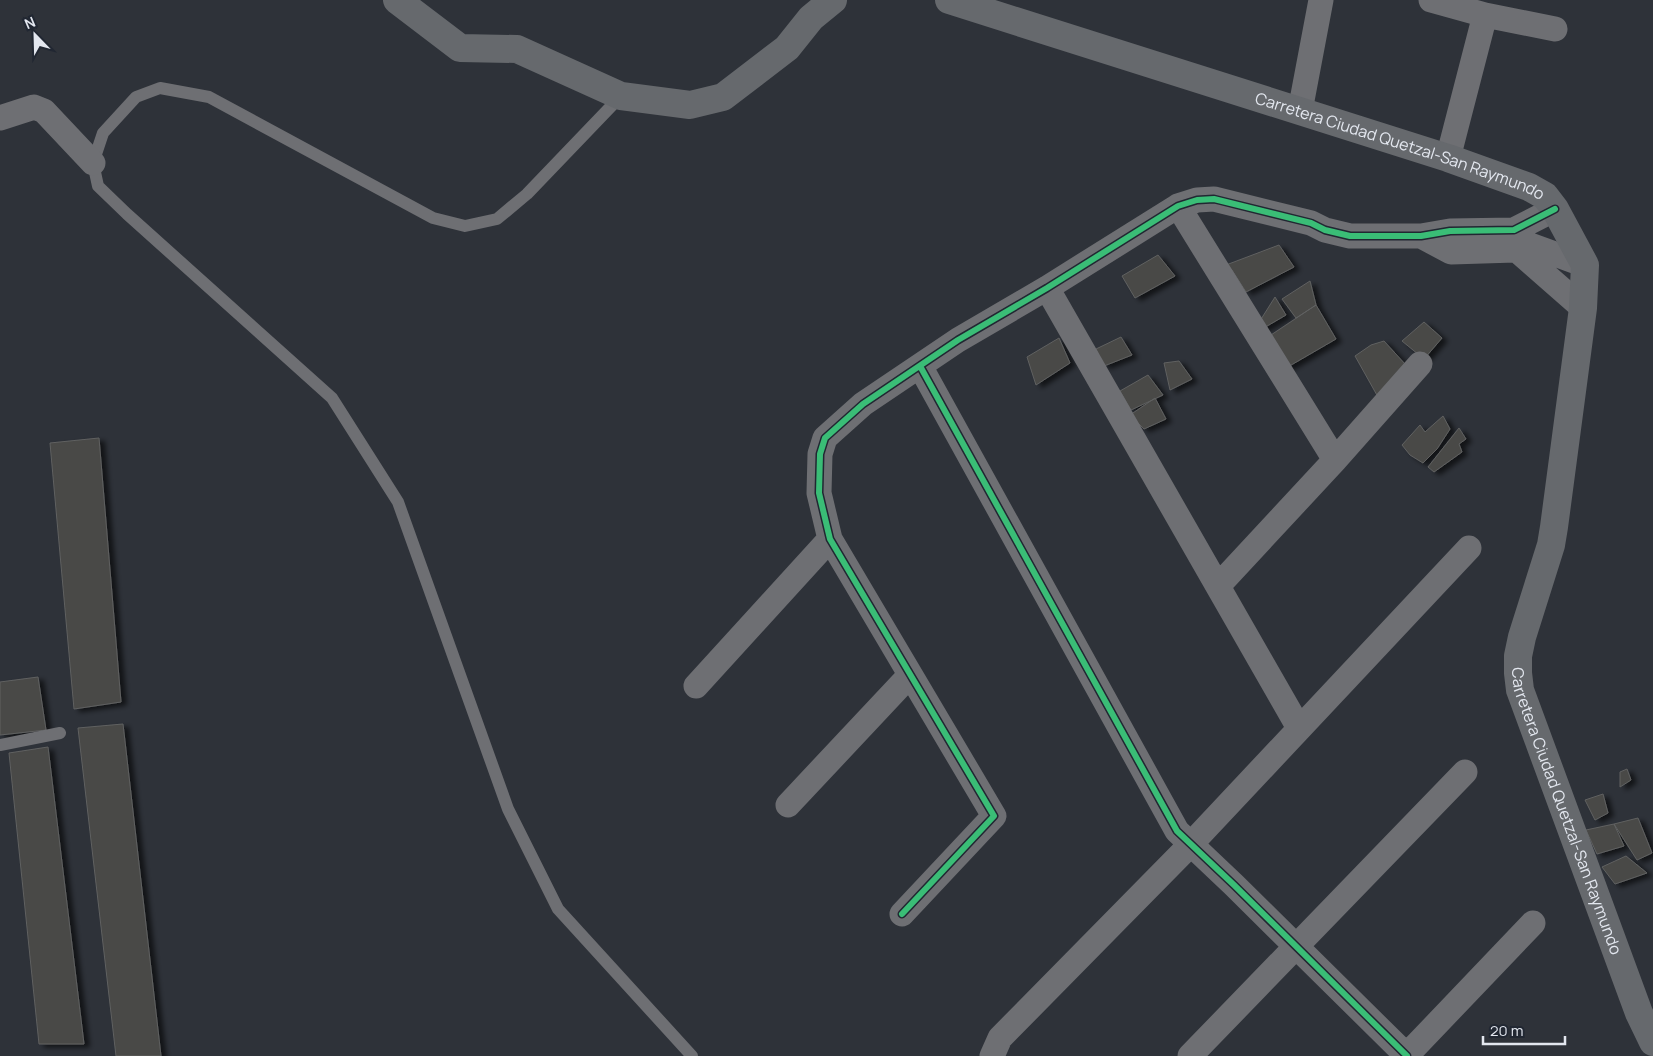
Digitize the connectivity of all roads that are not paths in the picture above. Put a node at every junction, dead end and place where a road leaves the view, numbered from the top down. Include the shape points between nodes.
1 (397, 0) edge
2 (833, 0) edge
3 (949, 0) edge
4 (1321, 0) edge
5 (1431, 0) edge
6 (1485, 15) junction
7 (1555, 29) dead end
8 (621, 96) junction
9 (1300, 111) junction
10 (0, 118) edge
11 (1448, 158) junction
12 (93, 163) junction
13 (1550, 202) junction
14 (1178, 206) junction
15 (1421, 236) junction
16 (1585, 265) junction
17 (1047, 288) junction
18 (1583, 308) junction
19 (1420, 364) dead end
20 (920, 366) junction
21 (1335, 460) junction
22 (830, 539) junction
23 (1470, 548) dead end
24 (1218, 586) junction
25 (910, 675) junction
26 (696, 686) dead end
27 (1299, 728) junction
28 (60, 733) dead end
29 (0, 745) edge
30 (1465, 772) dead end
31 (788, 805) dead end
32 (1191, 844) junction
33 (902, 914) dead end
34 (1534, 924) dead end
35 (1296, 946) junction
36 (1653, 1042) edge
37 (692, 1056) edge
38 (992, 1056) edge
39 (1190, 1056) edge
40 (1407, 1056) edge

1 - 8 main road via 460,48 517,50
2 - 8 main road via 811,18 787,48 723,97 690,105
3 - 9 main road, Carretera Ciudad Quetzal-San Raymundo
4 - 9 street
5 - 6 street
6 - 7 street
6 - 11 street
8 - 12 lane via 527,194 497,219 465,226 433,218 208,97 160,88 136,97 103,133
9 - 11 main road, Carretera Ciudad Quetzal-San Raymundo
10 - 12 street via 34,107 44,111
11 - 13 main road, Carretera Ciudad Quetzal-San Raymundo via 1529,187
12 - 37 lane via 98,186 332,398 398,502 508,810 558,909
13 - 15 street via 1502,216 1450,221
13 - 16 main road, Carretera Ciudad Quetzal-San Raymundo
14 - 15 street via 1214,199 1350,236
14 - 17 street
14 - 21 street
15 - 16 street via 1450,245 1519,241
15 - 18 street via 1451,252 1518,251
16 - 18 main road, Carretera Ciudad Quetzal-San Raymundo
17 - 20 street
17 - 24 street
18 - 36 main road, Carretera Ciudad Quetzal-San Raymundo via 1551,544 1522,637 1518,673 1520,690 1639,1013
19 - 21 street
20 - 22 street via 863,404 825,438 820,454 819,493
20 - 32 street via 1177,831
21 - 24 street
22 - 25 street
22 - 26 street
23 - 27 street
24 - 27 street
25 - 31 street
25 - 33 street via 994,816
27 - 32 street
28 - 29 lane
30 - 35 street
32 - 35 street
32 - 38 street via 1000,1038
34 - 40 street
35 - 39 street
35 - 40 street

